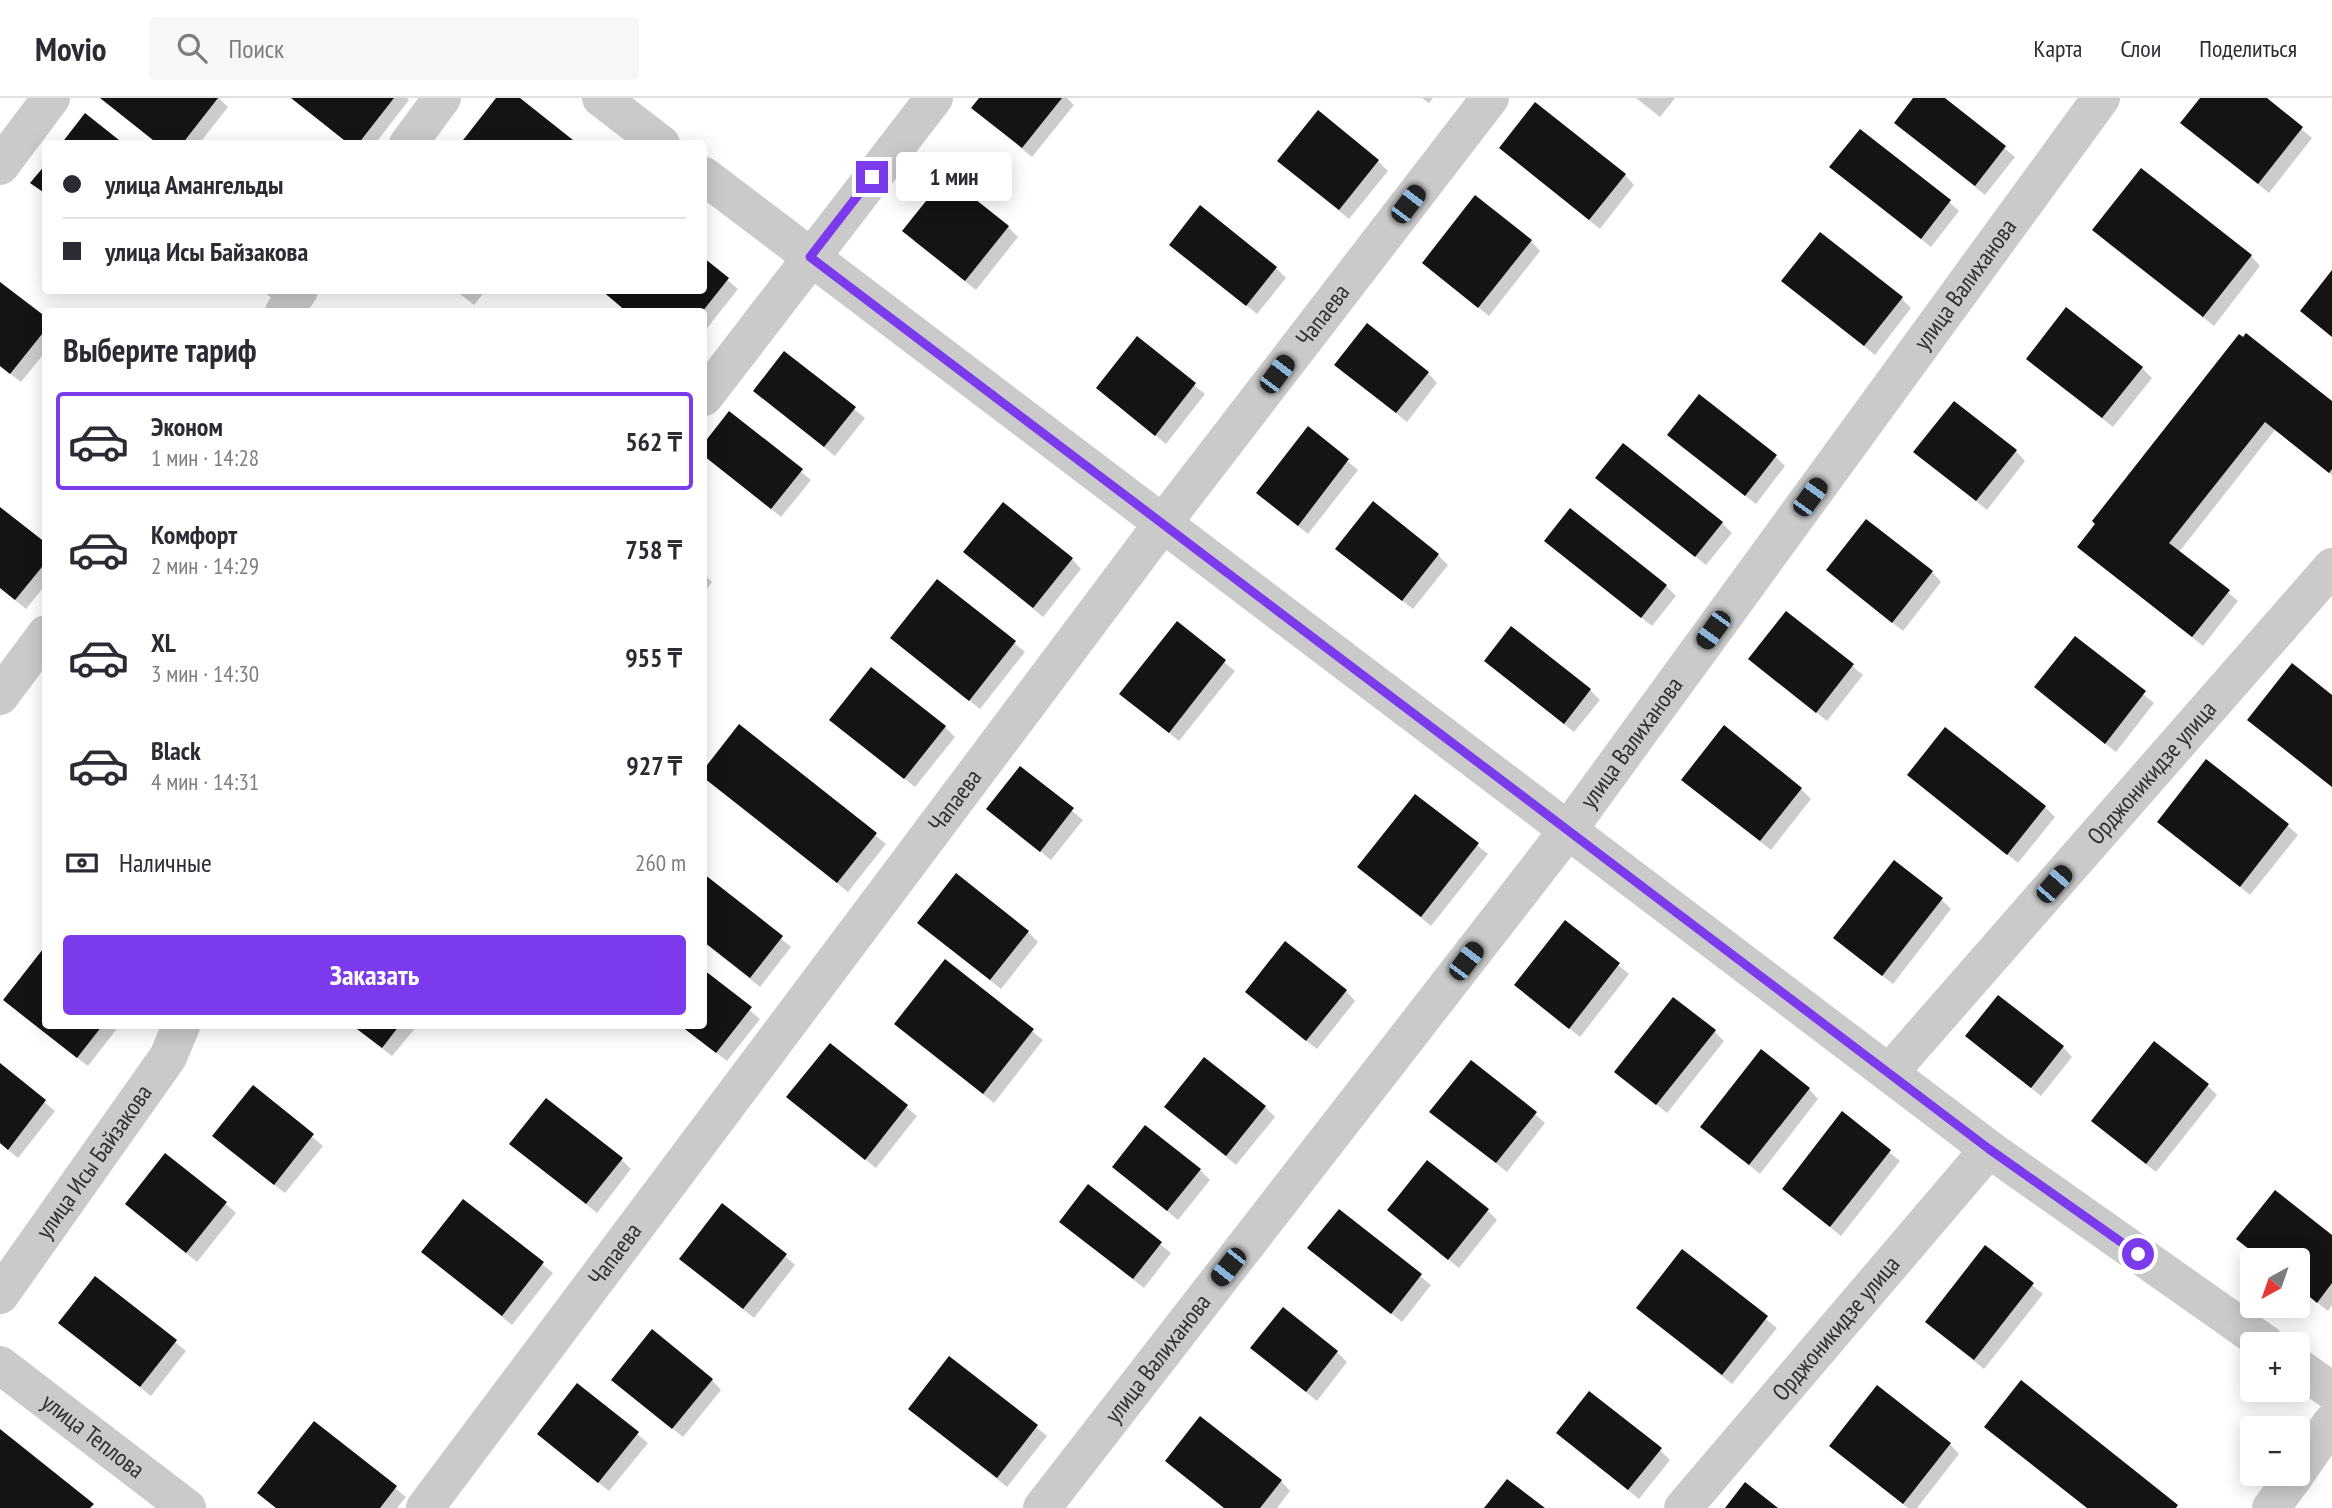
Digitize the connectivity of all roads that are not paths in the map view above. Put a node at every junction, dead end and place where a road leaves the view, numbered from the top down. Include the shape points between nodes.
1 (51, 98) edge
2 (442, 98) edge
3 (601, 98) edge
4 (934, 98) edge
5 (1490, 98) edge
6 (2101, 98) edge
7 (411, 140) edge
8 (656, 140) edge
9 (0, 166) edge
10 (707, 178) edge
11 (810, 257) junction
12 (707, 393) edge
13 (1163, 523) junction
14 (2332, 567) edge
15 (42, 639) edge
16 (0, 695) edge
17 (1567, 830) junction
18 (180, 1029) edge
19 (1889, 1073) junction
20 (1989, 1149) junction
21 (0, 1296) edge
22 (2249, 1332) edge
23 (0, 1365) edge
24 (2310, 1375) edge
25 (2332, 1391) edge
26 (2332, 1422) edge
27 (2310, 1453) edge
28 (2287, 1486) edge
29 (187, 1508) edge
30 (425, 1508) edge
31 (1042, 1508) edge
32 (1683, 1508) edge
33 (2272, 1508) edge

1 - 9 street
2 - 7 street
3 - 8 street
4 - 11 street
5 - 13 street, Чапаева
6 - 17 street, улица Валиханова
10 - 11 street
11 - 12 street
11 - 13 street
13 - 17 street
13 - 30 street, Чапаева
14 - 19 street, Орджоникидзе улица
15 - 16 street
17 - 19 street
17 - 31 street, улица Валиханова
18 - 21 street, улица Исы Байзакова via 168,1057
19 - 20 street
20 - 22 street
20 - 32 street, Орджоникидзе улица
23 - 29 street, улица Теплова
24 - 25 street
26 - 27 street
28 - 33 street

